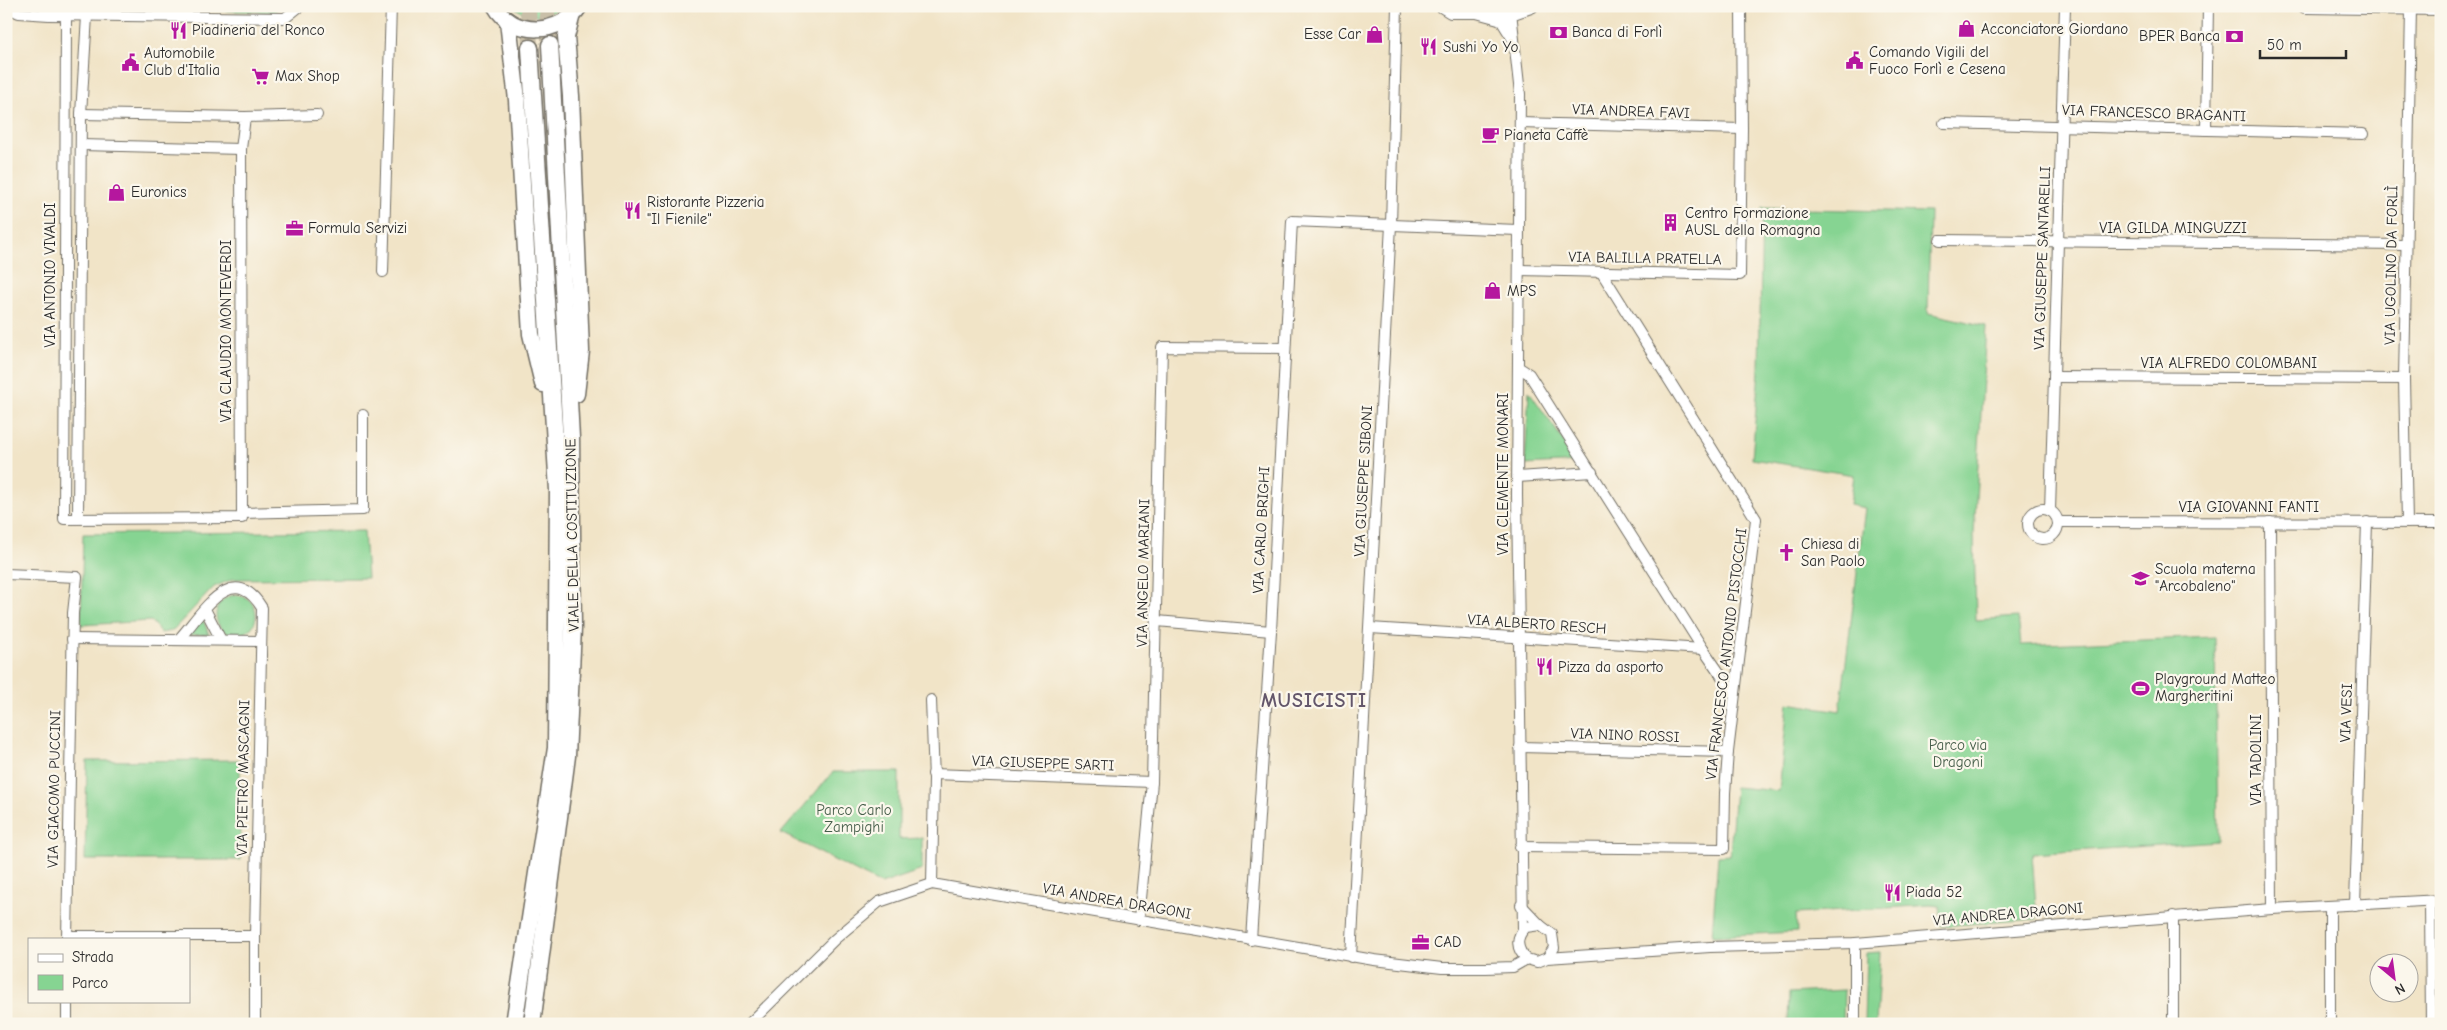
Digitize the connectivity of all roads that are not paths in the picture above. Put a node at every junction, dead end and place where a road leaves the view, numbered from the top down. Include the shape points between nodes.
1 (300, 6) edge
2 (391, 6) edge
3 (495, 6) edge
4 (1397, 6) edge
5 (1443, 6) edge
6 (1531, 6) edge
7 (1740, 6) edge
8 (2065, 6) edge
9 (2208, 6) edge
10 (2305, 6) edge
11 (6, 7) edge
12 (2410, 8) junction
13 (2441, 8) edge
14 (17, 10) edge
15 (289, 10) edge
16 (576, 12) edge
17 (1507, 12) edge
18 (66, 16) junction
19 (87, 16) junction
20 (508, 21) junction
21 (550, 45) tunnel mouth
22 (530, 48) tunnel mouth
23 (81, 114) junction
24 (317, 115) dead end
25 (245, 117) junction
26 (1520, 123) junction
27 (1944, 123) dead end
28 (2062, 126) junction
29 (1742, 129) junction
30 (2206, 130) junction
31 (2363, 134) dead end
32 (81, 145) junction
33 (241, 149) junction
34 (1391, 225) junction
35 (1518, 230) junction
36 (1940, 240) dead end
37 (2058, 242) junction
38 (2406, 244) junction
39 (1520, 270) junction
40 (383, 272) dead end
41 (1602, 273) junction
42 (1284, 348) junction
43 (1518, 367) junction
44 (2054, 377) junction
45 (2404, 379) junction
46 (363, 415) dead end
47 (554, 430) junction
48 (570, 438) junction
49 (1592, 472) junction
50 (1518, 477) junction
51 (2050, 511) junction
52 (242, 513) junction
53 (78, 518) junction
54 (2058, 522) junction
55 (2270, 522) junction
56 (2367, 522) junction
57 (2441, 522) edge
58 (2408, 523) junction
59 (6, 574) edge
60 (205, 609) junction
61 (1157, 621) junction
62 (1370, 628) junction
63 (1271, 631) junction
64 (1520, 638) junction
65 (72, 639) junction
66 (179, 640) junction
67 (221, 640) junction
68 (261, 641) junction
69 (1703, 649) junction
70 (1734, 694) junction
71 (931, 700) dead end
72 (1520, 747) junction
73 (1728, 752) junction
74 (933, 774) junction
75 (1152, 782) junction
76 (1520, 847) junction
77 (932, 884) junction
78 (2435, 901) edge
79 (1521, 905) junction
80 (2355, 905) junction
81 (2330, 907) junction
82 (2272, 909) junction
83 (2173, 916) junction
84 (1139, 920) junction
85 (1540, 925) junction
86 (1523, 930) junction
87 (255, 936) junction
88 (67, 937) edge
89 (1251, 940) junction
90 (1855, 942) junction
91 (1555, 944) junction
92 (1577, 956) junction
93 (1351, 957) junction
94 (1547, 958) junction
95 (1527, 959) junction
96 (67, 1002) edge
97 (67, 1024) edge
98 (255, 1024) edge
99 (514, 1024) edge
100 (532, 1024) edge
101 (749, 1024) edge
102 (1855, 1024) edge
103 (2173, 1024) edge
104 (2330, 1024) edge
105 (2431, 1024) edge

1 - 15 street
2 - 40 street
3 - 20 main road
4 - 34 street, VIA GIUSEPPE SIBONI
5 - 17 main road via 1451,11
6 - 17 main road
7 - 29 street, VIA BALILLA PRATELLA
8 - 28 street, VIA GIUSEPPE SANTARELLI
9 - 30 street
10 - 12 main road
11 - 14 street
12 - 13 main road
12 - 38 street, VIA UGOLINO DA FORLÌ
14 - 18 street
15 - 19 street via 285,18
16 - 20 main road via 556,26 540,30 523,28
16 - 48 highway via 566,38 581,351
17 - 26 street, VIA CLEMENTE MONARI via 1516,44
18 - 19 street
18 - 53 street, VIA ANTONIO VIVALDI via 64,519
19 - 23 street, VIA ANTONIO VIVALDI
20 - 47 highway via 517,100 532,334
21 - 48 highway, VIALE DELLA COSTITUZIONE
22 - 47 highway, VIALE DELLA COSTITUZIONE
23 - 25 street
23 - 32 street, VIA ANTONIO VIVALDI
24 - 25 street
25 - 33 street, VIA CLAUDIO MONTEVERDI
26 - 29 street, VIA ANDREA FAVI
26 - 35 street, VIA CLEMENTE MONARI
27 - 28 street, VIA FRANCESCO BRAGANTI
28 - 30 street, VIA FRANCESCO BRAGANTI
28 - 37 street, VIA GIUSEPPE SANTARELLI
29 - 41 street, VIA BALILLA PRATELLA via 1740,275
30 - 31 street, VIA FRANCESCO BRAGANTI
32 - 33 street
32 - 53 street, VIA ANTONIO VIVALDI
33 - 52 street, VIA CLAUDIO MONTEVERDI
34 - 35 street
34 - 42 street, VIA CARLO BRIGHI via 1292,220
34 - 62 street, VIA GIUSEPPE SIBONI
35 - 39 street, VIA CLEMENTE MONARI
36 - 37 street, VIA GILDA MINGUZZI
37 - 38 street, VIA GILDA MINGUZZI
37 - 44 street, VIA GIUSEPPE SANTARELLI
38 - 45 street, VIA UGOLINO DA FORLÌ
39 - 41 street, VIA BALILLA PRATELLA
39 - 43 street, VIA CLEMENTE MONARI
41 - 70 street, VIA FRANCESCO ANTONIO PISTOCCHI via 1756,519
42 - 61 street, VIA ANGELO MARIANI via 1162,347
42 - 63 street, VIA CARLO BRIGHI
43 - 49 street via 1530,374
43 - 50 street, VIA CLEMENTE MONARI
44 - 45 street, VIA ALFREDO COLOMBANI
44 - 51 street, VIA GIUSEPPE SANTARELLI
45 - 58 street, VIA UGOLINO DA FORLÌ
46 - 52 street via 363,510
47 - 99 highway, VIALE DELLA COSTITUZIONE via 558,490 556,748
48 - 100 highway, VIALE DELLA COSTITUZIONE via 573,628 568,756
49 - 50 street
49 - 69 street
50 - 64 street, VIA CLEMENTE MONARI
51 - 54 street
51 - 54 street via 2041,510 2030,517 2028,526 2032,534 2041,539 2050,537
52 - 53 street via 242,518
54 - 55 street, VIA GIOVANNI FANTI
55 - 56 street, VIA GIOVANNI FANTI
55 - 82 street, VIA TADOLINI
56 - 58 street, VIA GIOVANNI FANTI
56 - 80 street, VIA VESI
57 - 58 street, VIA GIOVANNI FANTI
59 - 65 street, VIA GIACOMO PUCCINI via 77,577
60 - 66 street, VIA PIETRO MASCAGNI
60 - 67 street
60 - 68 street, VIA PIETRO MASCAGNI via 218,594 233,587 254,595 262,608
61 - 63 street
61 - 75 street, VIA ANGELO MARIANI
62 - 64 street, VIA ALBERTO RESCH
62 - 93 street, VIA GIUSEPPE SIBONI
63 - 89 street, VIA CARLO BRIGHI
64 - 69 street, VIA ALBERTO RESCH
64 - 72 street, VIA CLEMENTE MONARI
65 - 66 street
65 - 88 street, VIA GIACOMO PUCCINI
66 - 67 street
67 - 68 street
68 - 87 street, VIA PIETRO MASCAGNI
69 - 70 street
70 - 73 street, VIA FRANCESCO ANTONIO PISTOCCHI
71 - 74 street
72 - 73 street, VIA NINO ROSSI
72 - 76 street, VIA CLEMENTE MONARI
73 - 76 street, VIA FRANCESCO ANTONIO PISTOCCHI via 1724,849
74 - 75 street, VIA GIUSEPPE SARTI
74 - 77 street
75 - 84 street, VIA ANGELO MARIANI
76 - 79 street, VIA CLEMENTE MONARI
77 - 84 street, VIA ANDREA DRAGONI
77 - 101 street, VIA ANDREA DRAGONI via 879,902 835,939
78 - 80 street, VIA ANDREA DRAGONI
78 - 105 street
79 - 85 street
79 - 86 street, VIA CLEMENTE MONARI
80 - 81 street, VIA ANDREA DRAGONI
81 - 82 street, VIA ANDREA DRAGONI
81 - 104 street
82 - 83 street, VIA ANDREA DRAGONI
83 - 90 street, VIA ANDREA DRAGONI
83 - 103 street
84 - 89 street, VIA ANDREA DRAGONI
85 - 86 street
85 - 91 street via 1549,930
86 - 95 street via 1518,938 1518,947
87 - 88 street
87 - 98 street, VIA PIETRO MASCAGNI
89 - 93 street, VIA ANDREA DRAGONI
90 - 92 street, VIA ANDREA DRAGONI via 1720,946
90 - 102 street
91 - 92 street
91 - 94 street
92 - 94 street, VIA ANDREA DRAGONI
93 - 95 street, VIA ANDREA DRAGONI via 1442,968 1513,967
94 - 95 street via 1537,962
96 - 97 street

